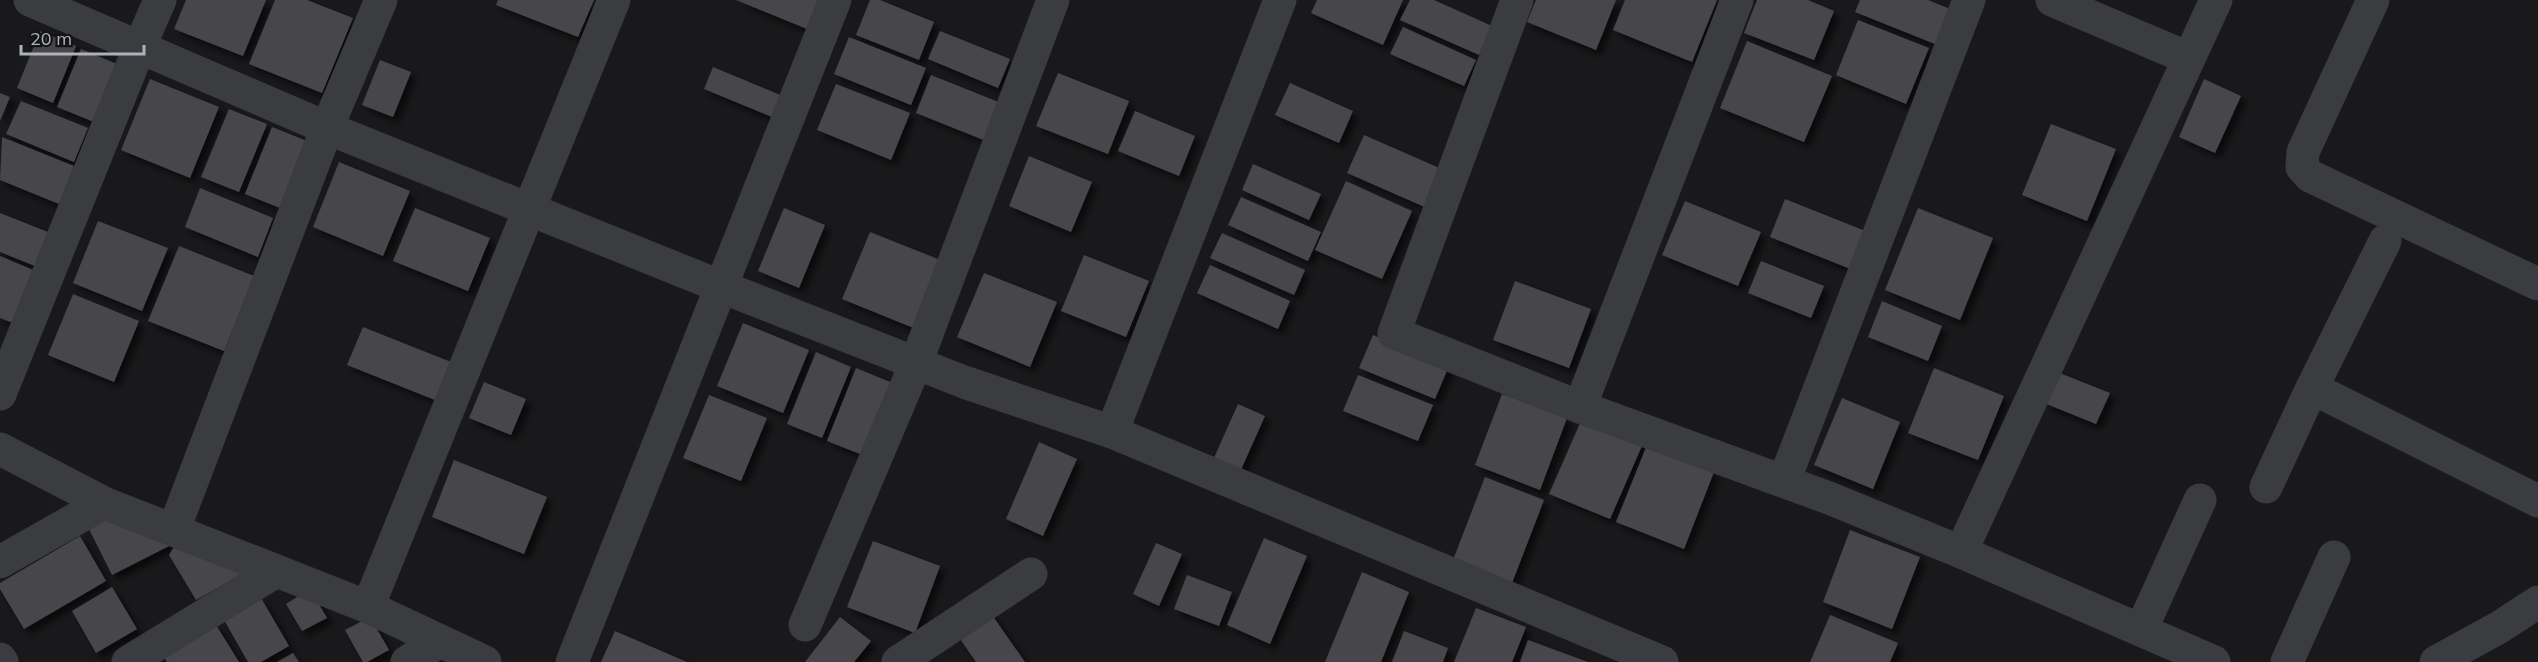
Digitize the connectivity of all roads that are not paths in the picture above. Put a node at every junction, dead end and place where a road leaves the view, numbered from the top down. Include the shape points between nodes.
1 (30, 0) edge
2 (160, 0) edge
3 (381, 0) edge
4 (614, 0) edge
5 (834, 0) edge
6 (1053, 0) edge
7 (1280, 0) edge
8 (1517, 0) edge
9 (1737, 0) edge
10 (1969, 0) edge
11 (2052, 0) edge
12 (2216, 0) edge
13 (2373, 0) edge
14 (140, 45) junction
15 (2188, 58) junction
16 (327, 128) junction
17 (531, 210) junction
18 (2385, 241) dead end
19 (2538, 284) edge
20 (722, 287) junction
21 (916, 363) junction
22 (2312, 388) junction
23 (0, 394) edge
24 (1580, 407) junction
25 (1112, 432) junction
26 (0, 450) edge
27 (1784, 481) junction
28 (2266, 487) dead end
29 (2200, 500) dead end
30 (2538, 501) edge
31 (104, 503) junction
32 (174, 529) junction
33 (1962, 552) junction
34 (2334, 557) dead end
35 (0, 562) edge
36 (275, 572) junction
37 (1031, 574) dead end
38 (2538, 602) edge
39 (368, 607) junction
40 (805, 625) dead end
41 (2141, 630) junction
42 (440, 641) junction
43 (128, 662) edge
44 (407, 662) edge
45 (485, 662) edge
46 (572, 662) edge
47 (898, 662) edge
48 (1662, 662) edge
49 (2214, 662) edge
50 (2287, 662) edge
51 (2436, 662) edge

1 - 14 street
2 - 14 street
3 - 16 street
4 - 17 street
5 - 20 street
6 - 21 street
7 - 25 street
8 - 24 street via 1394,333
9 - 24 street
10 - 27 street
11 - 15 street
12 - 15 street
13 - 19 street via 2303,152 2302,167 2310,176
14 - 16 street
14 - 23 street
15 - 33 street
16 - 17 street
16 - 32 street
17 - 20 street
17 - 39 street
18 - 22 street
20 - 21 street
20 - 46 street
21 - 25 street
21 - 40 street
22 - 28 street
22 - 30 street
24 - 27 street
25 - 48 street
26 - 31 street
27 - 33 street
29 - 41 street
31 - 32 street
31 - 35 street
32 - 36 street
33 - 41 street
34 - 50 street
36 - 39 street
36 - 43 street
37 - 47 street
38 - 51 street
39 - 42 street
41 - 49 street
42 - 44 street
42 - 45 street

